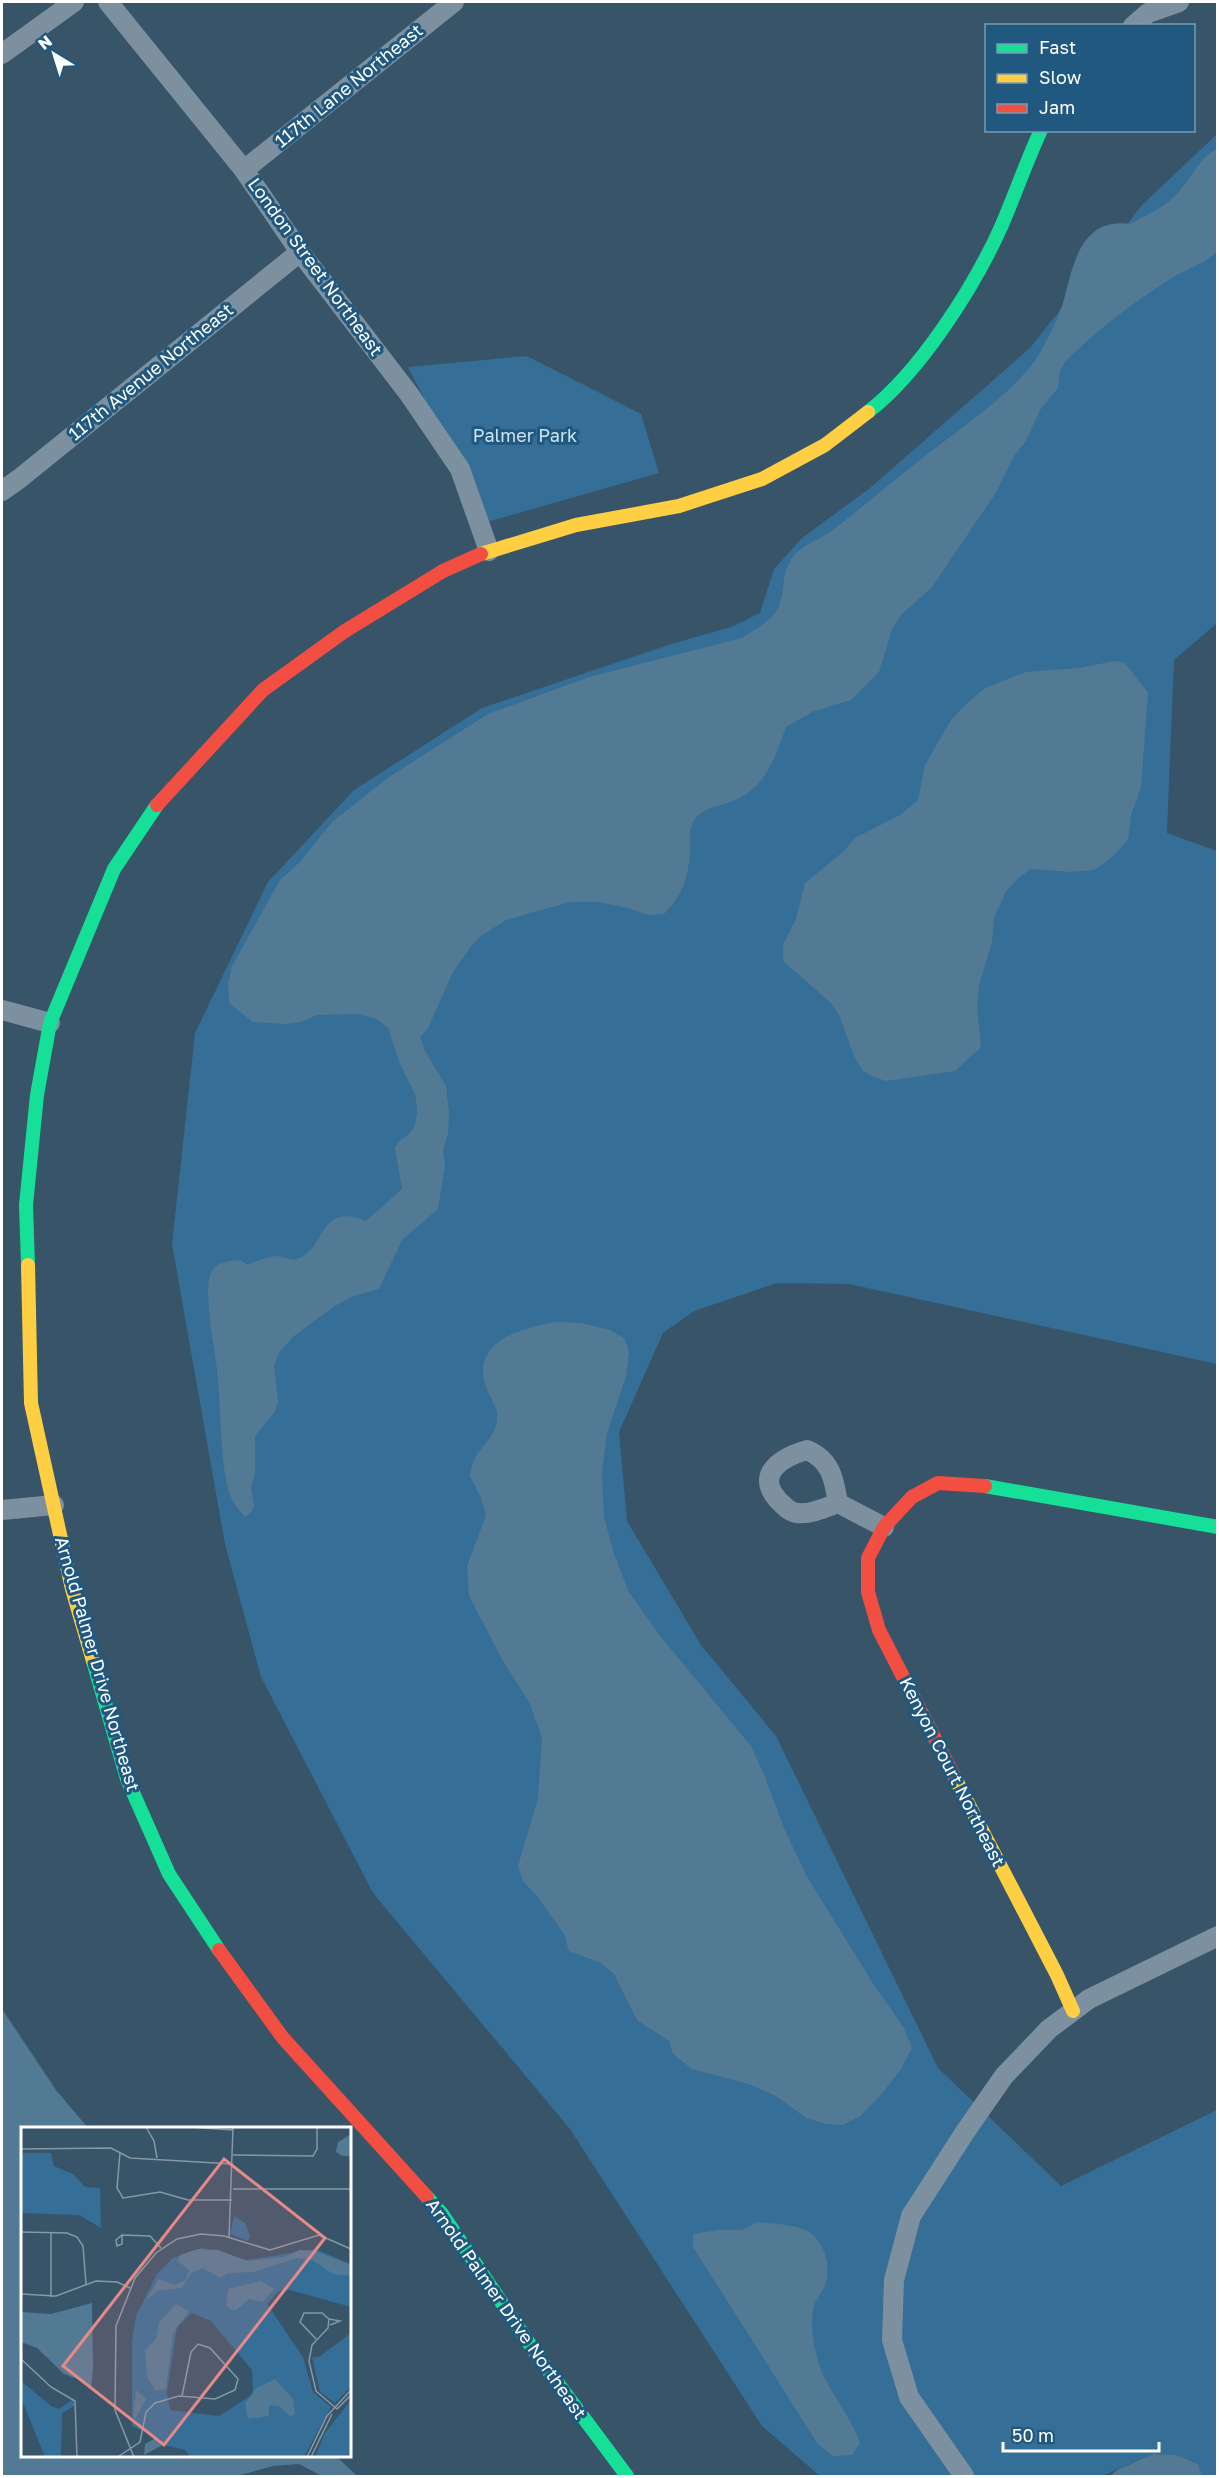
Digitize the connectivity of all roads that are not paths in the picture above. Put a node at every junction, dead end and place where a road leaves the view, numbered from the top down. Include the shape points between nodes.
1 (74, 2) edge
2 (108, 2) edge
3 (454, 2) edge
4 (1179, 2) edge
5 (1135, 24) edge
6 (2, 54) edge
7 (1040, 132) edge
8 (244, 170) junction
9 (300, 252) junction
10 (2, 491) edge
11 (489, 551) junction
12 (2, 1010) edge
13 (50, 1023) junction
14 (838, 1503) dead end
15 (54, 1505) junction
16 (2, 1510) edge
17 (884, 1527) junction
18 (1218, 1527) edge
19 (1218, 1936) edge
20 (1073, 2011) junction
21 (627, 2476) edge
22 (964, 2476) edge

1 - 6 street
2 - 8 street, London Street Northeast
3 - 8 street, 117th Lane Northeast
4 - 5 street via 1148,13
7 - 11 street, Arnold Palmer Drive Northeast via 972,285 916,364 873,408 833,439 762,479 689,503 576,525
8 - 9 street, London Street Northeast
9 - 10 street, 117th Avenue Northeast
9 - 11 street, London Street Northeast via 409,394 460,469
11 - 13 street, Arnold Palmer Drive Northeast via 443,571 345,632 263,690 211,744 159,802 114,869
12 - 13 street
13 - 15 street, Arnold Palmer Drive Northeast via 37,1095 26,1204 31,1403
14 - 17 street
15 - 16 street
15 - 21 street, Arnold Palmer Drive Northeast via 72,1589 127,1779 169,1874 234,1973 283,2038 441,2214 539,2358
17 - 18 street, Kenyon Court Northeast via 912,1497 938,1483 994,1486
17 - 20 street, Kenyon Court Northeast via 868,1558 868,1592 879,1630
19 - 20 street via 1089,1999
20 - 22 street via 1049,2029 1004,2076 965,2133 911,2216 894,2280 892,2340 909,2397

